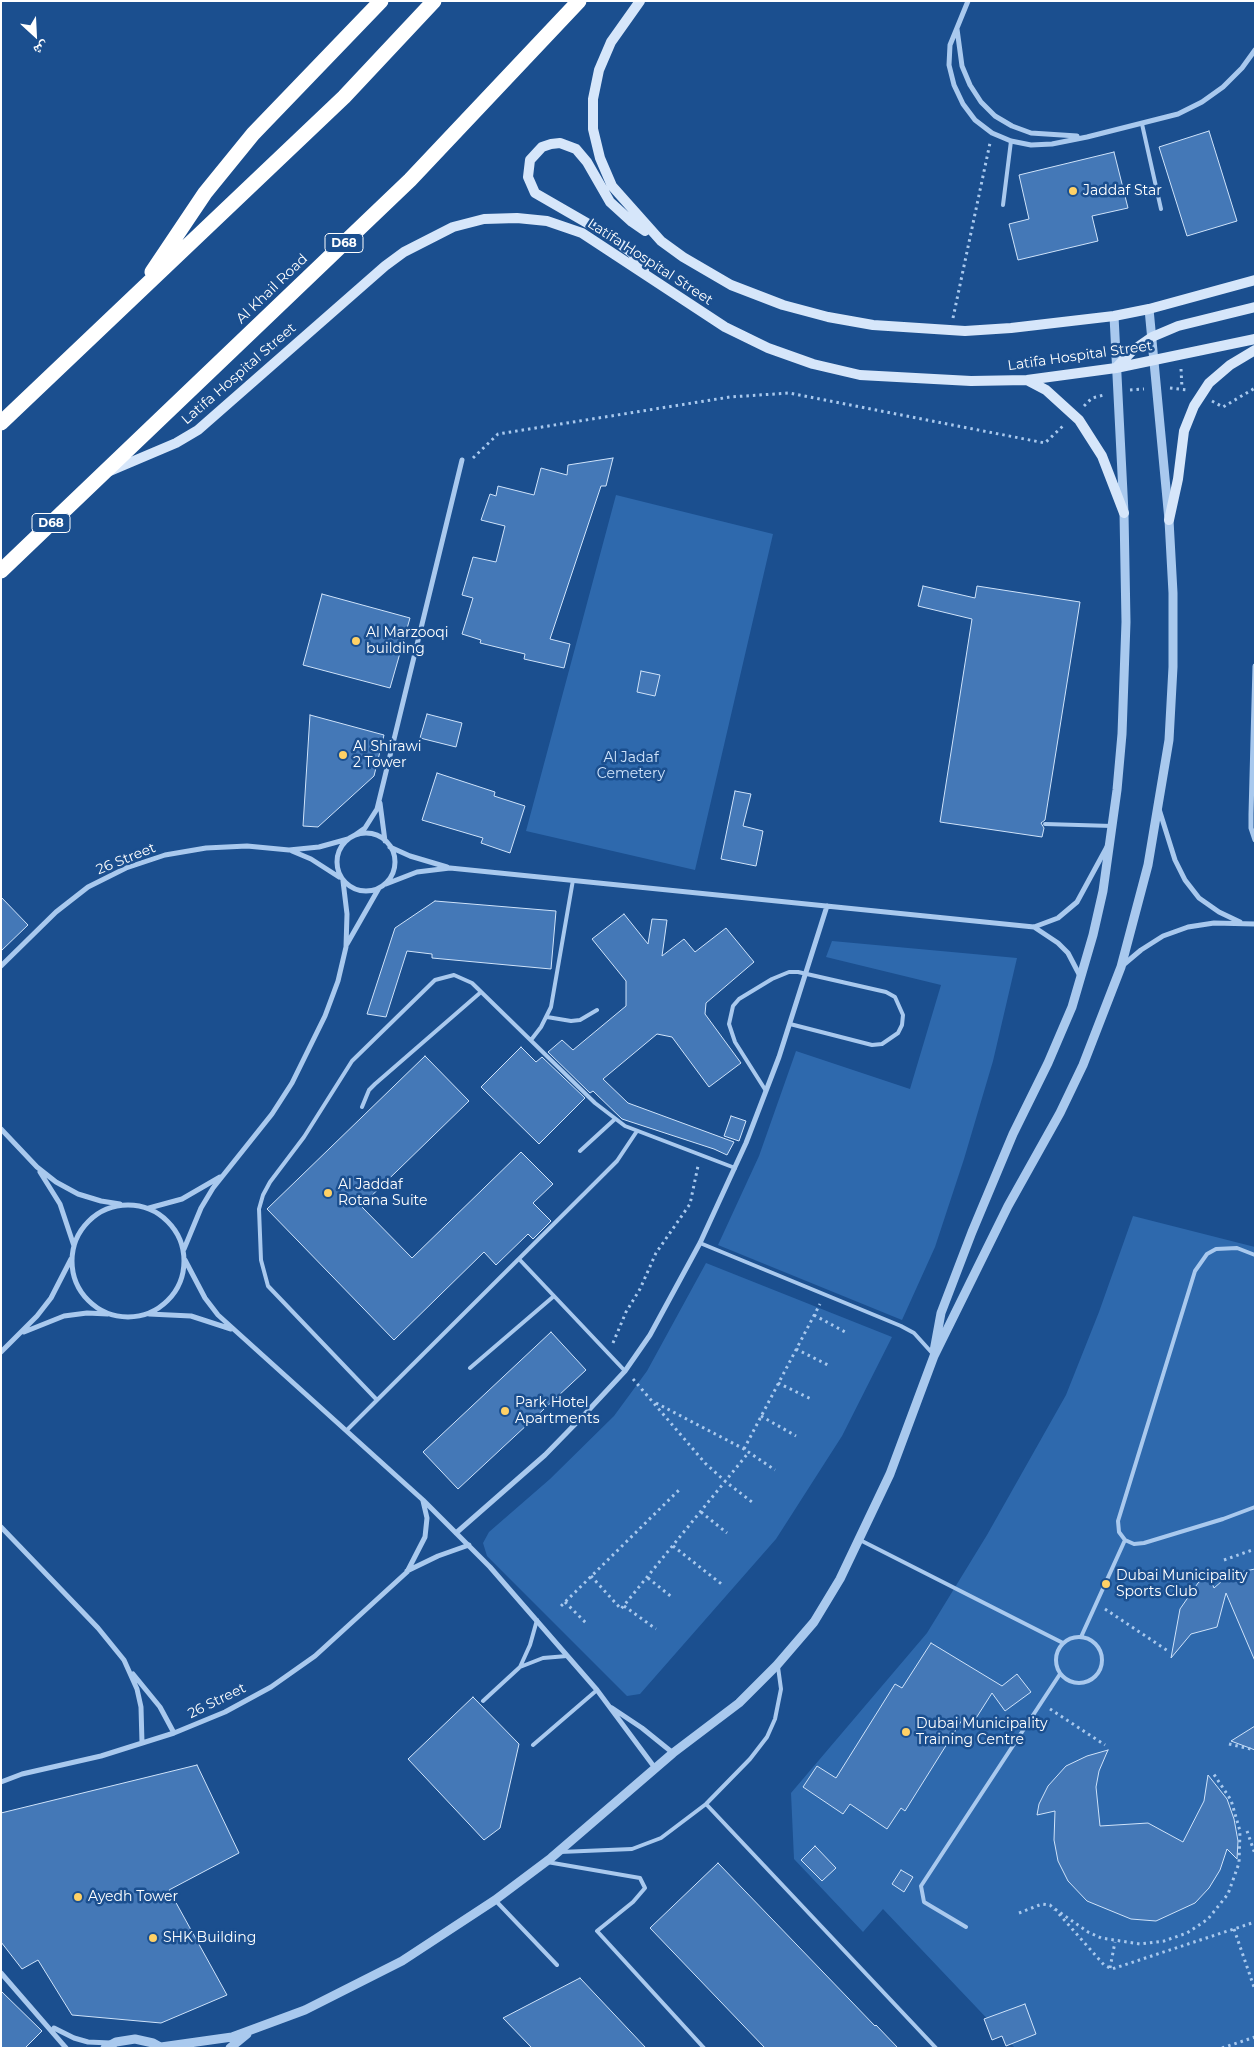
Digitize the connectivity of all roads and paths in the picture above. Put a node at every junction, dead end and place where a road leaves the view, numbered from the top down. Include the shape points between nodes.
1 (381, 1) edge
2 (434, 1) edge
3 (579, 1) edge
4 (640, 1) edge
5 (968, 1) edge
6 (957, 26) junction
7 (1255, 50) edge
8 (1142, 124) junction
9 (992, 132) junction
10 (1088, 137) junction
11 (1011, 141) junction
12 (1003, 205) dead end
13 (1162, 209) dead end
14 (661, 241) junction
15 (646, 273) junction
16 (1255, 280) edge
17 (141, 290) junction
18 (1255, 307) edge
19 (1149, 309) junction
20 (1114, 316) junction
21 (950, 331) junction
22 (1152, 337) junction
23 (1255, 339) edge
24 (1255, 350) edge
25 (1155, 360) junction
26 (1116, 368) junction
27 (1027, 380) junction
28 (1158, 388) junction
29 (1255, 388) edge
30 (1117, 391) junction
31 (1201, 395) junction
32 (1075, 415) junction
33 (1, 423) edge
34 (462, 460) dead end
35 (459, 472) junction
36 (100, 475) junction
37 (1124, 513) junction
38 (1168, 520) junction
39 (1, 571) edge
40 (1255, 666) edge
41 (379, 797) junction
42 (1158, 805) junction
43 (1044, 824) dead end
44 (1113, 826) junction
45 (355, 835) junction
46 (348, 839) junction
47 (1111, 840) junction
48 (1255, 840) edge
49 (385, 841) junction
50 (390, 847) junction
51 (289, 850) junction
52 (450, 868) junction
53 (342, 880) junction
54 (573, 880) junction
55 (386, 884) junction
56 (380, 888) junction
57 (827, 906) junction
58 (1240, 922) junction
59 (1255, 924) edge
60 (1034, 927) junction
61 (346, 946) junction
62 (1, 966) edge
63 (1121, 967) junction
64 (806, 973) junction
65 (1081, 979) junction
66 (481, 992) junction
67 (597, 1010) dead end
68 (547, 1017) junction
69 (790, 1024) junction
70 (531, 1040) junction
71 (767, 1092) junction
72 (362, 1106) dead end
73 (615, 1119) junction
74 (1, 1129) edge
75 (637, 1131) junction
76 (580, 1151) dead end
77 (700, 1155) junction
78 (37, 1167) junction
79 (735, 1168) junction
80 (228, 1170) junction
81 (125, 1204) junction
82 (148, 1208) junction
83 (700, 1243) junction
84 (74, 1246) junction
85 (184, 1249) junction
86 (1255, 1255) edge
87 (72, 1257) junction
88 (184, 1260) junction
89 (519, 1260) junction
90 (824, 1294) junction
91 (554, 1296) junction
92 (109, 1314) junction
93 (146, 1315) junction
94 (814, 1315) junction
95 (234, 1330) junction
96 (22, 1333) junction
97 (847, 1333) dead end
98 (796, 1348) junction
99 (1, 1352) edge
100 (609, 1354) junction
101 (934, 1356) junction
102 (830, 1366) dead end
103 (470, 1368) dead end
104 (625, 1371) junction
105 (778, 1383) junction
106 (811, 1399) dead end
107 (377, 1400) junction
108 (653, 1401) junction
109 (761, 1416) junction
110 (347, 1430) junction
111 (796, 1436) dead end
112 (744, 1449) junction
113 (749, 1452) junction
114 (775, 1470) dead end
115 (726, 1482) junction
116 (681, 1488) dead end
117 (423, 1500) junction
118 (752, 1502) dead end
119 (1255, 1507) edge
120 (701, 1512) junction
121 (1, 1527) edge
122 (456, 1533) junction
123 (727, 1533) dead end
124 (860, 1540) junction
125 (1125, 1540) junction
126 (469, 1545) junction
127 (673, 1546) junction
128 (1255, 1549) edge
129 (1224, 1560) dead end
130 (407, 1572) junction
131 (591, 1576) junction
132 (648, 1578) junction
133 (724, 1586) dead end
134 (673, 1598) dead end
135 (565, 1602) junction
136 (1096, 1604) junction
137 (561, 1606) dead end
138 (624, 1606) junction
139 (537, 1620) junction
140 (588, 1624) dead end
141 (656, 1628) dead end
142 (1081, 1637) junction
143 (1063, 1643) junction
144 (1168, 1651) dead end
145 (567, 1656) junction
146 (777, 1665) junction
147 (520, 1667) junction
148 (131, 1672) junction
149 (1060, 1674) junction
150 (597, 1690) junction
151 (483, 1702) dead end
152 (1041, 1704) junction
153 (610, 1707) junction
154 (174, 1734) junction
155 (142, 1743) junction
156 (1229, 1744) dead end
157 (533, 1745) dead end
158 (1105, 1745) dead end
159 (1255, 1750) edge
160 (672, 1754) junction
161 (655, 1768) junction
162 (1213, 1773) dead end
163 (1, 1782) edge
164 (706, 1804) junction
165 (1247, 1831) dead end
166 (558, 1852) junction
167 (1255, 1854) edge
168 (545, 1862) junction
169 (495, 1900) junction
170 (1055, 1909) junction
171 (1019, 1913) dead end
172 (1255, 1922) edge
173 (966, 1927) dead end
174 (1234, 1929) junction
175 (1115, 1942) junction
176 (557, 1965) dead end
177 (1110, 1968) junction
178 (1, 1973) edge
179 (1255, 1990) edge
180 (49, 2025) junction
181 (253, 2030) junction
182 (1255, 2037) edge
183 (116, 2042) junction
184 (162, 2047) edge
185 (66, 2048) edge
186 (105, 2048) edge
187 (230, 2048) edge
188 (704, 2048) edge
189 (936, 2048) edge
190 (1222, 2048) edge

1 - 17 highway via 253,134 182,224
2 - 17 highway via 344,97
3 - 36 highway, Al Khail Road / D68 via 410,180
4 - 14 main road, Latifa Hospital Street via 611,42 599,70 592,99 593,129 600,158 612,186
5 - 6 street
6 - 9 street via 950,45 949,65 954,85 962,104 975,120
6 - 10 street via 962,66 970,85 995,116 1031,133
7 - 8 street via 1230,81 1202,102 1178,114
8 - 10 street
8 - 13 lane
9 - 11 street
9 - 21 path
10 - 11 street via 1052,144 1031,145
11 - 12 lane
14 - 15 main road via 632,222 610,202 576,149 560,143 535,152 530,160 528,177 535,193 623,245
14 - 21 main road, Latifa Hospital Street via 731,285 783,305 873,325
15 - 27 main road, Latifa Hospital Street via 725,327 768,348 813,364 860,375
15 - 36 main road, Latifa Hospital Street via 582,233 547,221 484,219 453,227 404,252 385,266 192,434
16 - 19 main road, Latifa Hospital Street
17 - 33 highway
18 - 22 main road via 1178,326
19 - 20 main road, Latifa Hospital Street
19 - 22 street
20 - 21 main road, Latifa Hospital Street via 1011,328
20 - 26 street
22 - 25 street
22 - 26 main road
23 - 25 main road, Latifa Hospital Street
24 - 31 main road via 1230,365 1209,383
25 - 26 main road, Latifa Hospital Street
25 - 28 street
26 - 27 main road, Latifa Hospital Street
26 - 30 street
27 - 32 main road via 1046,390
28 - 30 path
28 - 31 path via 1182,388
28 - 38 street
29 - 31 path via 1223,407
30 - 32 path via 1092,398
30 - 37 street
31 - 38 main road via 1184,431 1178,479
32 - 35 path via 1045,442 789,393 730,398 498,434
32 - 37 main road via 1102,456
34 - 35 street
35 - 41 street
36 - 39 highway, Al Khail Road / D68
37 - 44 street via 1124,678
38 - 42 street via 1173,593 1173,667 1169,740
40 - 48 street via 1251,821
41 - 45 street via 372,820
41 - 49 street
42 - 58 street via 1175,860 1185,880 1199,898
42 - 63 street via 1148,865
43 - 44 lane
44 - 47 street
45 - 46 street
45 - 49 street via 371,834
46 - 51 street, 26 Street via 319,847
46 - 53 street via 338,853
47 - 60 street via 1077,902 1058,918
47 - 65 street via 1103,890
49 - 50 street
50 - 52 street
50 - 55 street via 395,862
51 - 53 street, 26 Street via 311,858
51 - 62 street, 26 Street via 248,846 206,848 165,855 126,868 88,887 56,912
52 - 54 street
52 - 55 street via 417,872
53 - 56 street via 349,887 364,891
53 - 61 street via 347,914
54 - 57 street
54 - 68 lane via 554,996
55 - 56 street
56 - 61 street
57 - 60 street
57 - 64 street
58 - 59 street
58 - 63 street via 1188,927 1171,933 1141,950
60 - 65 street via 1063,948
61 - 80 street via 338,981 309,1050 272,1114
63 - 101 street via 1083,1065 1060,1113 1008,1206
64 - 69 street
64 - 69 lane via 886,992 900,1005 902,1024 891,1040 872,1044
64 - 71 lane via 780,975 739,999 730,1015 730,1033
65 - 101 street via 1061,1035 1006,1151 948,1293
66 - 70 lane
66 - 72 lane via 375,1084
66 - 107 lane via 464,978 454,975 435,980 363,1048 270,1182 259,1209 261,1260 268,1286
67 - 68 lane via 580,1020
68 - 70 lane
69 - 71 street
70 - 73 lane via 595,1104
71 - 79 street
73 - 75 lane
73 - 76 lane
74 - 78 street
75 - 77 lane
75 - 89 lane via 617,1160
77 - 79 lane
77 - 100 path via 690,1204 656,1253
78 - 81 street via 78,1194
78 - 84 street via 60,1204
79 - 83 street
80 - 82 street via 199,1191 165,1205
80 - 85 street via 201,1208
81 - 82 street
81 - 84 street via 93,1217
82 - 85 street via 167,1220
83 - 90 lane
83 - 104 street via 650,1335
84 - 87 street
85 - 88 street
86 - 125 lane via 1237,1248 1216,1250 1207,1254 1195,1272 1118,1521 1119,1532
87 - 92 street via 72,1269 81,1292
87 - 96 street via 51,1298
88 - 93 street via 184,1271 175,1292
88 - 95 street via 205,1298
89 - 91 lane
89 - 107 lane
90 - 94 path
90 - 101 lane via 907,1330 925,1343
91 - 100 lane
91 - 103 lane
92 - 93 street
92 - 96 street via 64,1316
93 - 95 street via 191,1316
94 - 97 path
94 - 98 path
95 - 110 street
96 - 99 street
98 - 102 path
98 - 105 path
100 - 104 lane
101 - 124 street via 890,1474
104 - 108 path
104 - 122 street via 545,1455
105 - 106 path
105 - 109 path
107 - 110 lane
108 - 112 path
108 - 115 path via 705,1463
109 - 111 path
109 - 112 path
110 - 117 street
112 - 113 path
113 - 114 path
113 - 115 path
115 - 118 path
115 - 120 path
116 - 131 path
117 - 122 street
117 - 130 street, 26 Street via 428,1518 425,1537
119 - 125 lane via 1144,1543 1134,1544
120 - 123 path
120 - 127 path
121 - 148 street via 103,1633
122 - 126 street
124 - 143 lane
124 - 146 street via 814,1622
125 - 136 lane
126 - 130 street, 26 Street
126 - 139 street
127 - 132 path
127 - 133 path
128 - 129 path
130 - 154 street, 26 Street via 315,1656 272,1687
131 - 135 path
131 - 138 path via 621,1609
132 - 134 path
132 - 138 path
135 - 137 path
135 - 140 path
136 - 142 lane
136 - 144 path
138 - 141 path
139 - 145 street
139 - 147 lane
142 - 143 lane
142 - 149 lane via 1092,1641 1100,1650 1099,1672 1080,1684
143 - 149 lane via 1056,1658
145 - 147 lane via 543,1658
145 - 150 street
146 - 160 street via 739,1703
146 - 164 lane via 781,1690 775,1718 766,1737 750,1760
147 - 151 lane
148 - 154 street via 151,1694
148 - 155 street via 141,1707
149 - 152 lane
150 - 153 street
150 - 157 lane
152 - 158 path
152 - 173 lane via 922,1886 924,1902
153 - 160 street via 642,1728
153 - 161 street
154 - 155 street, 26 Street
155 - 163 street, 26 Street
156 - 159 path
160 - 161 street
161 - 166 street
162 - 175 path via 1231,1800 1240,1831 1239,1864 1228,1894 1208,1920 1187,1933 1156,1942
164 - 166 lane via 661,1838 632,1849
164 - 189 lane
165 - 167 path
166 - 168 street
168 - 169 street
168 - 188 lane via 640,1878 645,1888 597,1931
169 - 176 lane
169 - 181 street via 378,1974 304,2010
170 - 171 path via 1042,1904
170 - 175 path via 1088,1932
170 - 177 path
172 - 174 path
174 - 177 path via 1119,1968
174 - 179 path
175 - 177 path
178 - 180 street
180 - 183 street via 61,2033 88,2042
180 - 185 street
181 - 184 street via 232,2037
181 - 187 street
182 - 190 path
183 - 184 street via 144,2040
183 - 186 street

